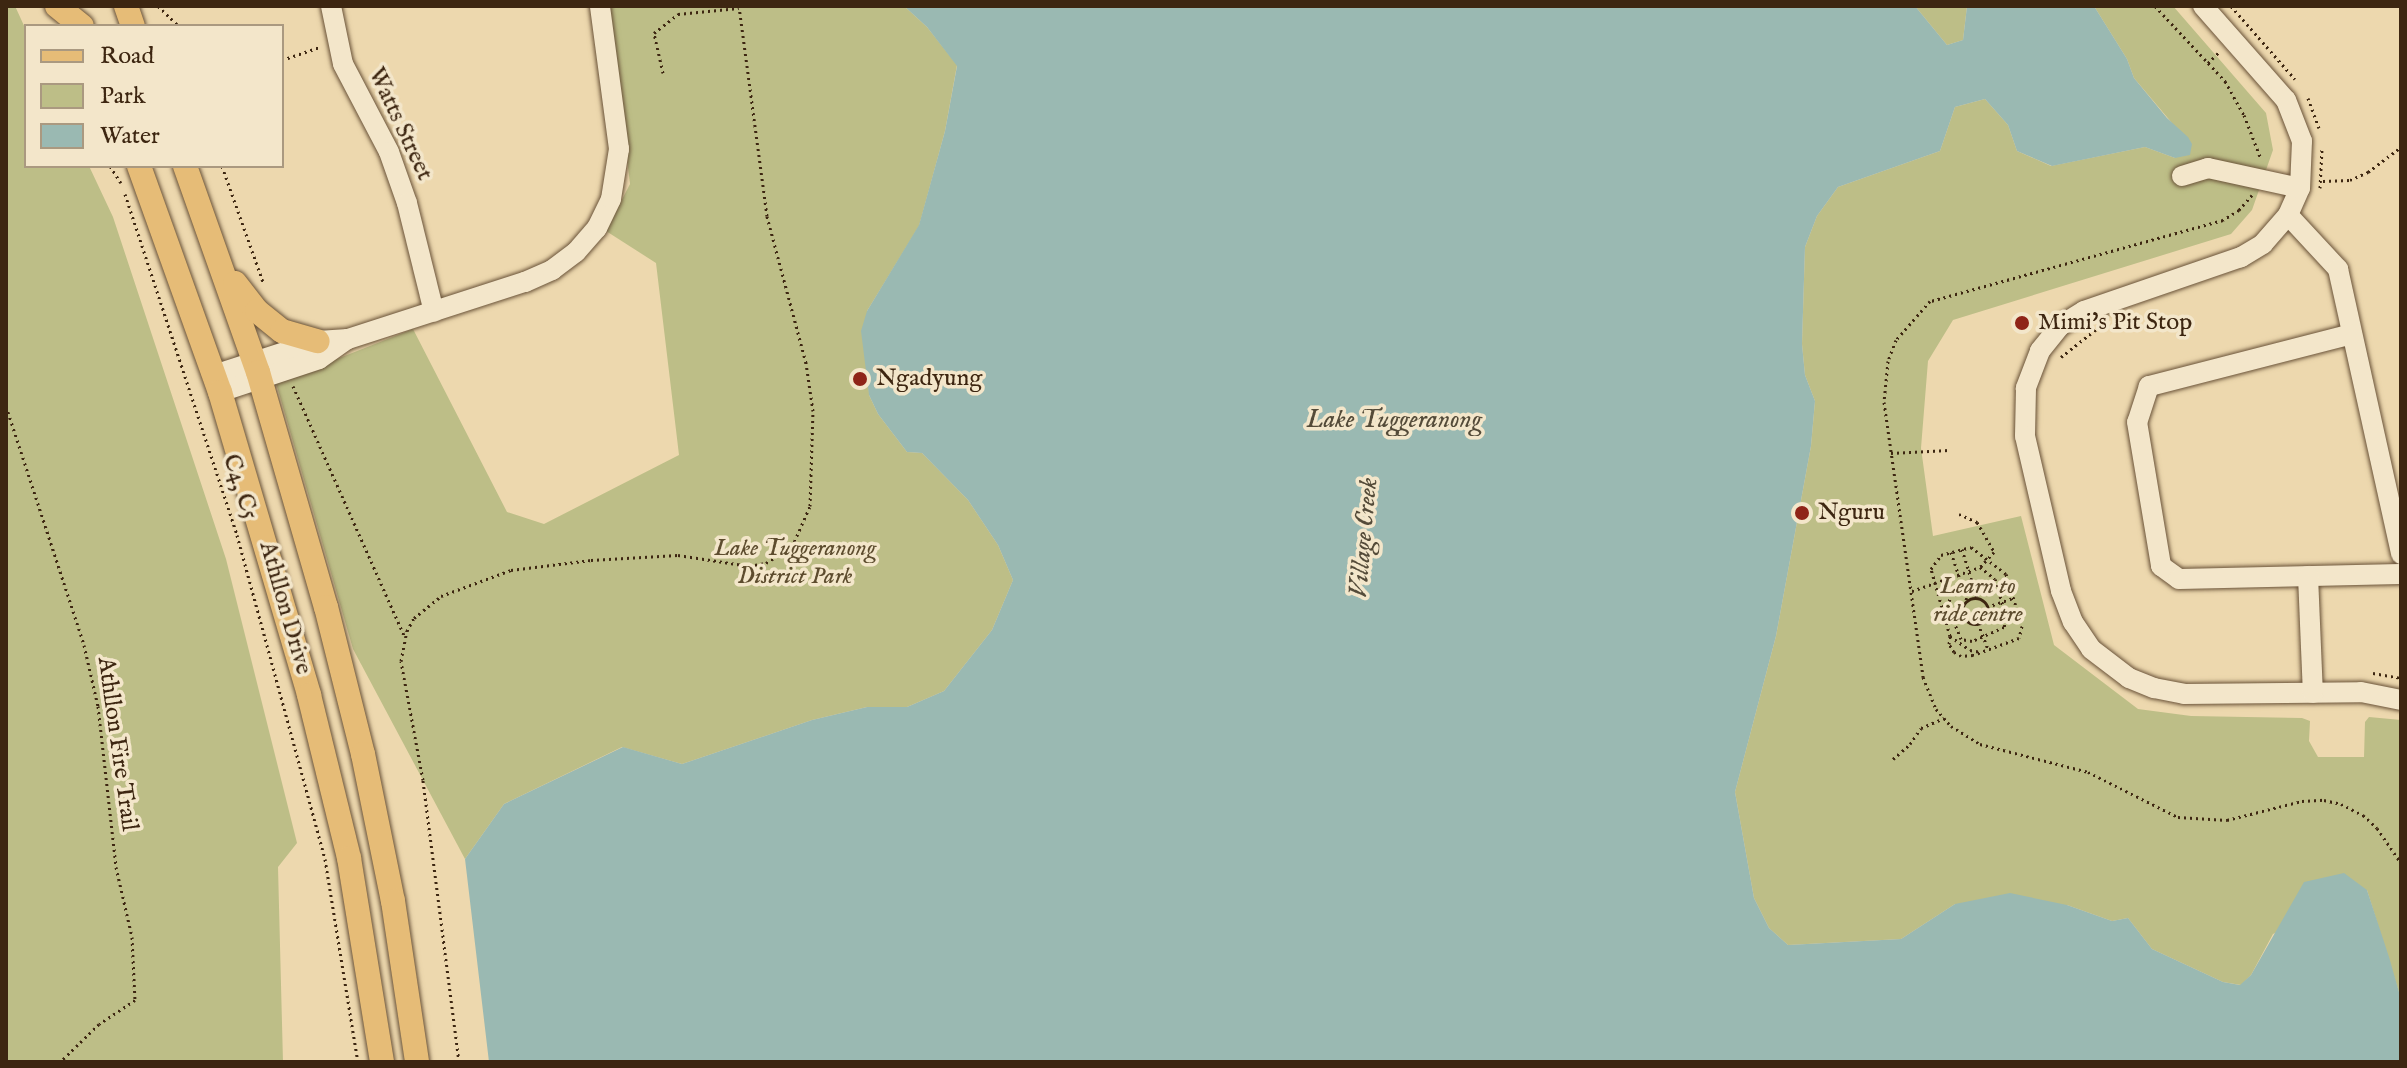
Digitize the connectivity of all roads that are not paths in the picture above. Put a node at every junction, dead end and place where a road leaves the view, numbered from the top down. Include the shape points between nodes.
1 (57, 6) edge
2 (331, 6) edge
3 (600, 6) edge
4 (2203, 6) edge
5 (81, 24) edge
6 (140, 168) edge
7 (186, 168) edge
8 (2182, 176) dead end
9 (2311, 188) junction
10 (2288, 215) junction
11 (218, 258) junction
12 (434, 312) junction
13 (2352, 334) junction
14 (348, 339) junction
15 (318, 341) junction
16 (258, 370) junction
17 (217, 384) junction
18 (2401, 554) edge
19 (2401, 574) edge
20 (2308, 576) junction
21 (2313, 693) junction
22 (2401, 700) edge
23 (382, 1062) edge
24 (417, 1062) edge

1 - 5 main road
2 - 12 street, Watts Street via 343,64 389,152 407,203
3 - 12 street via 619,149 613,191 597,228 552,270
4 - 9 street via 2286,100 2302,141
6 - 17 main road, Athllon Drive
7 - 11 main road, Athllon Drive
8 - 9 street via 2208,168
9 - 10 street
10 - 13 street via 2338,269
10 - 21 street via 2263,244 2241,257 2084,311 2060,326 2035,360 2026,388 2025,425 2061,591 2091,649 2129,678 2184,694
11 - 15 main road via 257,311 282,331
11 - 16 main road, Athllon Drive
12 - 14 street
13 - 18 street
13 - 20 street via 2149,386 2137,422 2161,566 2179,579
14 - 15 street
14 - 16 street via 319,359 288,369
15 - 16 street
16 - 17 street
16 - 24 main road, Athllon Drive via 363,754 393,901
17 - 23 main road, Athllon Drive via 264,534 331,784 349,858
19 - 20 street
20 - 21 street
21 - 22 street via 2361,692

